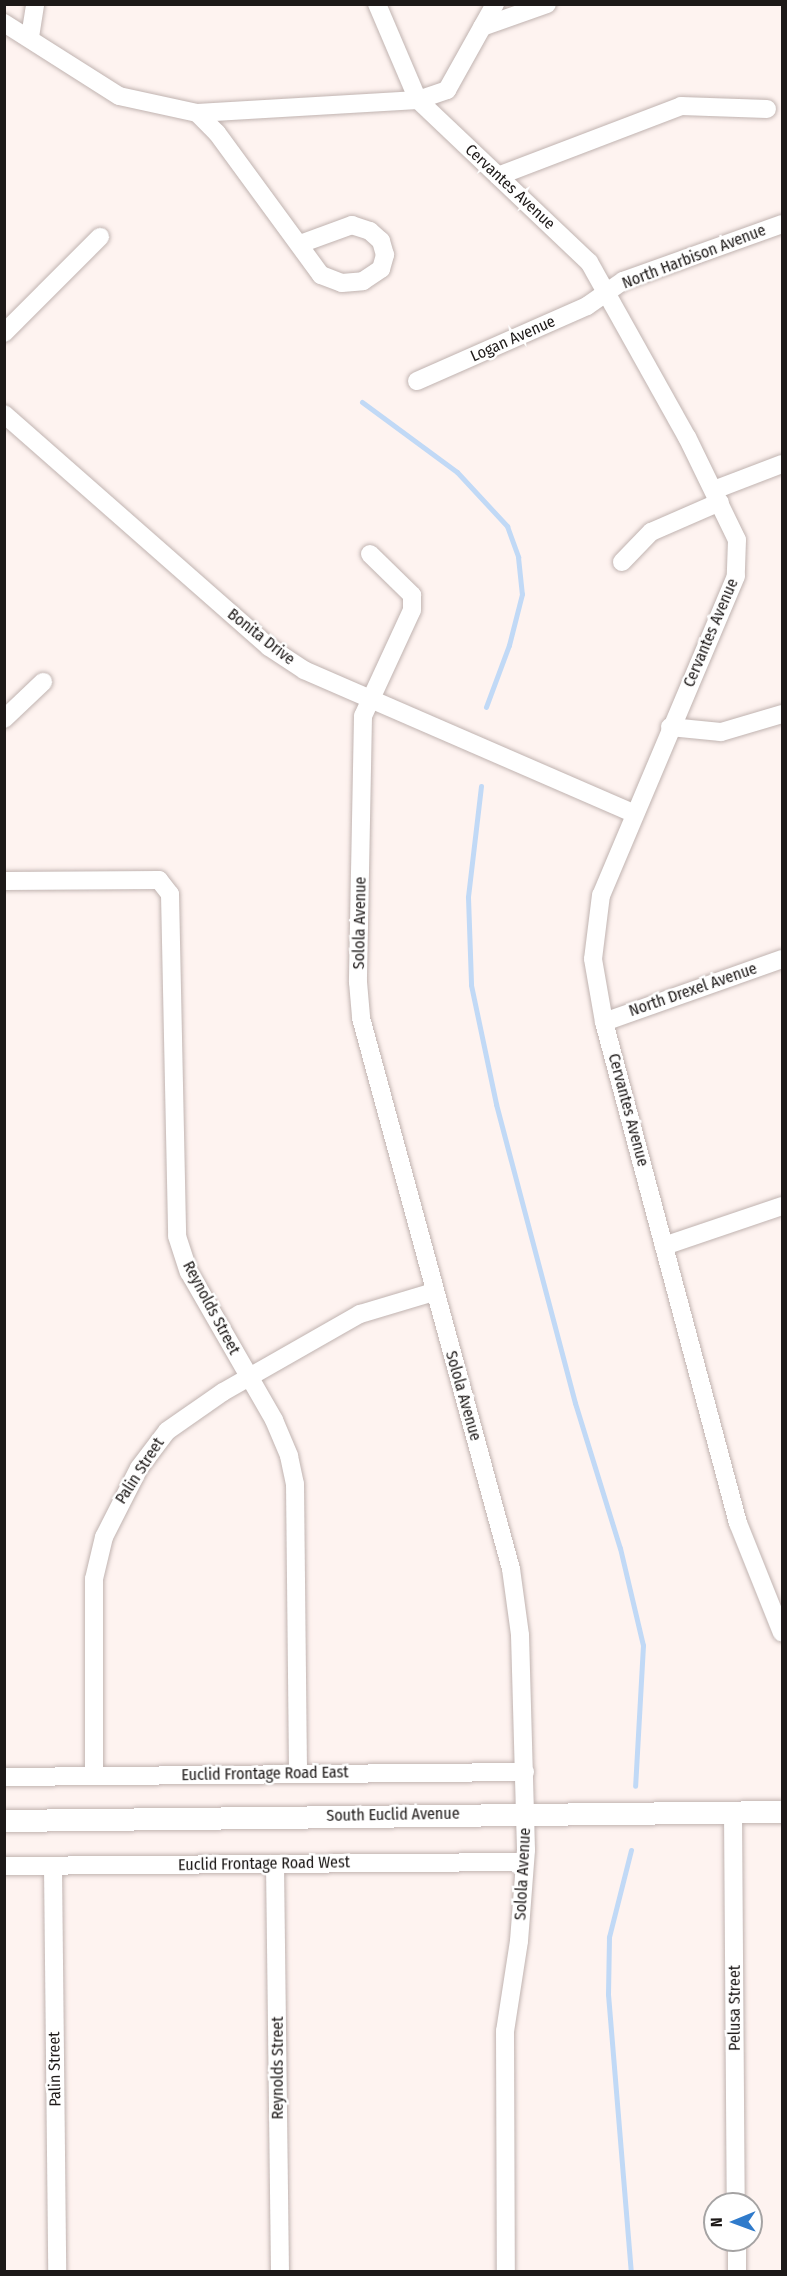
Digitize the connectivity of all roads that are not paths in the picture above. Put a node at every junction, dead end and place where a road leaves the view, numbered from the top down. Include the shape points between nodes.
1 (35, 4) edge
2 (377, 4) edge
3 (495, 4) edge
4 (547, 4) edge
5 (4, 22) edge
6 (482, 27) junction
7 (30, 37) junction
8 (418, 100) junction
9 (767, 109) dead end
10 (197, 113) junction
11 (498, 177) junction
12 (783, 224) edge
13 (100, 237) dead end
14 (300, 244) dead end
15 (608, 293) junction
16 (4, 333) edge
17 (417, 381) dead end
18 (4, 414) edge
19 (783, 464) edge
20 (717, 496) junction
21 (370, 554) dead end
22 (622, 562) dead end
23 (43, 682) dead end
24 (370, 696) junction
25 (783, 714) edge
26 (4, 719) edge
27 (670, 727) junction
28 (633, 813) junction
29 (4, 881) edge
30 (783, 959) edge
31 (604, 1022) junction
32 (783, 1206) edge
33 (664, 1246) junction
34 (434, 1292) junction
35 (248, 1378) junction
36 (783, 1633) edge
37 (525, 1772) junction
38 (298, 1774) junction
39 (94, 1776) junction
40 (4, 1777) edge
41 (733, 1812) junction
42 (783, 1812) edge
43 (526, 1813) junction
44 (4, 1821) edge
45 (523, 1862) junction
46 (275, 1864) junction
47 (4, 1866) edge
48 (53, 1866) junction
49 (736, 2192) edge
50 (737, 2252) edge
51 (57, 2271) edge
52 (279, 2271) edge
53 (506, 2271) edge
54 (737, 2271) edge

1 - 7 street
2 - 8 street
3 - 6 street
4 - 6 street
5 - 7 street
6 - 8 street via 447,90
7 - 10 street via 119,96
8 - 10 street
8 - 11 street, Cervantes Avenue
9 - 11 street via 681,106
10 - 14 street via 217,133
11 - 15 street, Cervantes Avenue via 589,262
12 - 15 street, North Harbison Avenue via 623,281
13 - 16 street
15 - 17 street, Logan Avenue via 587,306
15 - 20 street, Cervantes Avenue
18 - 24 street, Bonita Drive via 269,647 304,670
19 - 20 street
20 - 22 street via 651,532
20 - 27 street, Cervantes Avenue via 737,540 736,576
21 - 24 street, Solola Avenue via 412,595 412,610
23 - 26 street
24 - 28 street, Bonita Drive
24 - 34 street, Solola Avenue via 363,716 358,982 362,1018
25 - 27 street via 722,732
27 - 28 street, Cervantes Avenue
28 - 31 street, Cervantes Avenue via 601,895 595,922 593,959
29 - 35 street, Reynolds Street via 159,880 170,894 173,1203 177,1236 189,1272
30 - 31 street, North Drexel Avenue
31 - 33 street, Cervantes Avenue
32 - 33 street
33 - 36 street, Cervantes Avenue via 738,1523
34 - 35 street, Palin Street via 360,1314
34 - 37 street, Solola Avenue via 512,1569 520,1635
35 - 38 street, Reynolds Street via 274,1420 289,1456 295,1484
35 - 39 street, Palin Street via 167,1431 125,1490 104,1537 94,1579 92,1610
37 - 38 street, Euclid Frontage Road East
37 - 43 street, Solola Avenue
38 - 39 street, Euclid Frontage Road East
39 - 40 street, Euclid Frontage Road East
41 - 42 main road, South Euclid Avenue
41 - 43 main road, South Euclid Avenue
41 - 49 street, Pelusa Street
43 - 44 main road, South Euclid Avenue
43 - 45 street, Solola Avenue
45 - 46 street, Euclid Frontage Road West
45 - 53 street, Solola Avenue via 519,1941 505,2031
46 - 48 street, Euclid Frontage Road West
46 - 52 street, Reynolds Street
47 - 48 street, Euclid Frontage Road West
48 - 51 street, Palin Street
50 - 54 street

